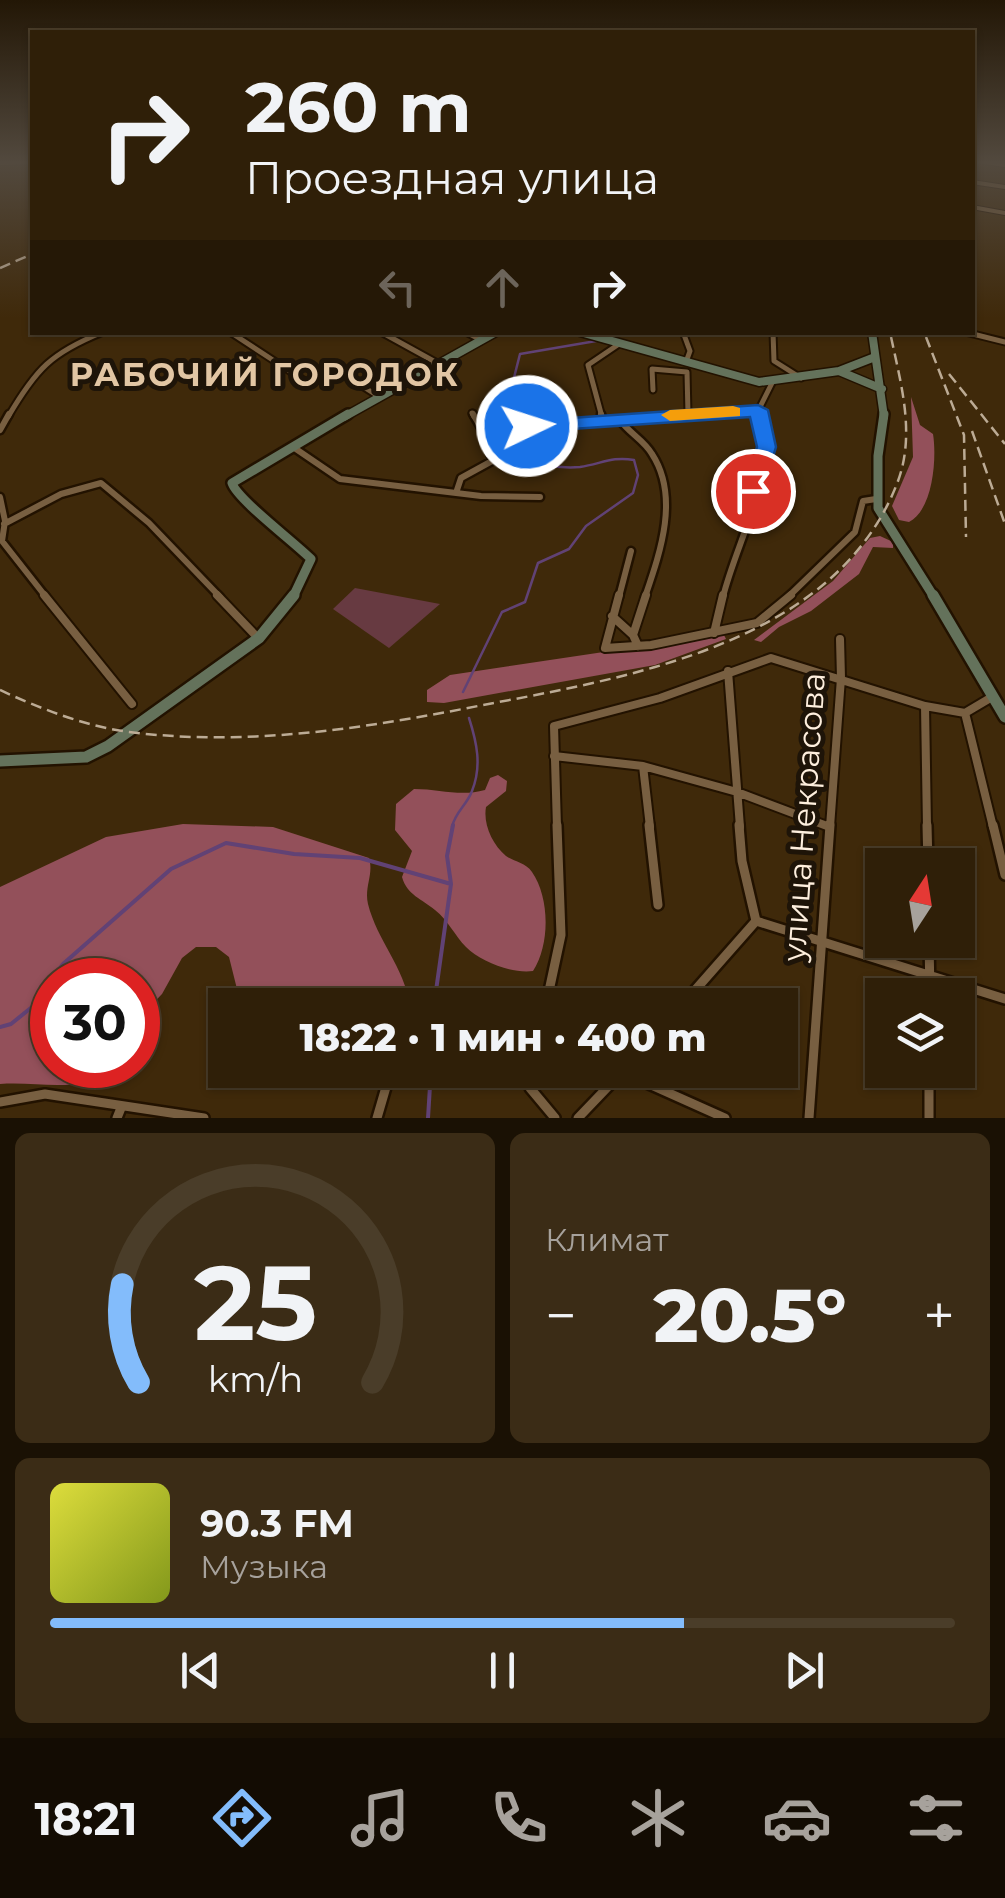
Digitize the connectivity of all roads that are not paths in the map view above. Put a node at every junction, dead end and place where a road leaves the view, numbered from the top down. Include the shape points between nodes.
1 (975, 334) edge
2 (95, 335) edge
3 (235, 335) edge
4 (386, 335) edge
5 (472, 335) edge
6 (491, 335) edge
7 (589, 335) edge
8 (684, 335) edge
9 (773, 335) edge
10 (872, 335) edge
11 (482, 340) junction
12 (615, 342) junction
13 (1005, 342) edge
14 (874, 357) junction
15 (686, 362) junction
16 (439, 364) junction
17 (839, 371) junction
18 (802, 380) junction
19 (772, 384) junction
20 (653, 390) dead end
21 (882, 390) junction
22 (378, 396) junction
23 (758, 410) junction
24 (472, 413) dead end
25 (688, 414) junction
26 (620, 420) junction
27 (602, 421) junction
28 (0, 430) edge
29 (291, 446) junction
30 (531, 448) dead end
31 (457, 490) junction
32 (0, 497) edge
33 (540, 497) dead end
34 (877, 503) junction
35 (4, 524) junction
36 (631, 551) dead end
37 (612, 616) junction
38 (714, 633) junction
39 (634, 635) junction
40 (259, 638) junction
41 (840, 639) dead end
42 (638, 646) junction
43 (728, 671) junction
44 (841, 678) junction
45 (994, 697) junction
46 (132, 704) dead end
47 (926, 706) junction
48 (965, 712) junction
49 (1005, 717) edge
50 (554, 756) junction
51 (0, 761) edge
52 (643, 766) junction
53 (737, 792) junction
54 (827, 826) junction
55 (928, 848) edge
56 (1005, 875) edge
57 (658, 905) dead end
58 (756, 921) junction
59 (819, 941) junction
60 (930, 958) edge
61 (930, 976) junction
62 (550, 988) edge
63 (697, 988) edge
64 (1005, 999) edge
65 (386, 1088) edge
66 (530, 1088) edge
67 (607, 1088) edge
68 (660, 1088) edge
69 (929, 1088) edge
70 (0, 1102) edge
71 (119, 1113) edge
72 (204, 1118) edge
73 (377, 1118) edge
74 (554, 1118) edge
75 (578, 1118) edge
76 (725, 1118) edge
77 (809, 1118) edge
78 (929, 1118) edge

1 - 13 street
2 - 28 street via 50,355 34,370
3 - 22 street via 308,383 335,369
4 - 16 street
5 - 11 street
6 - 11 street
7 - 12 street
8 - 15 street
9 - 18 street via 774,361
10 - 14 street
11 - 16 street
12 - 15 street
12 - 27 street via 588,365
14 - 17 street
14 - 21 street
15 - 19 street
16 - 22 street
17 - 18 street
17 - 21 street
18 - 19 street
19 - 23 street
20 - 25 street via 652,369 687,372
21 - 34 street
22 - 29 street
23 - 25 street
23 - 38 street via 764,464
24 - 31 street via 492,460 460,478
25 - 26 street
26 - 27 street
26 - 39 street via 652,451 666,516
27 - 30 street via 527,426
29 - 31 street via 340,479
29 - 40 street via 232,483 236,495 310,559 293,598
31 - 33 street
32 - 35 street
34 - 38 street via 861,503 855,532 791,597 756,624
34 - 45 street
35 - 40 street via 77,487 100,483 149,523
35 - 46 street via 6,548
36 - 37 street
37 - 39 street
37 - 42 street via 605,648
38 - 42 street
39 - 42 street
40 - 51 street via 98,752
41 - 44 street, улица Некрасова
43 - 44 street via 771,658
43 - 50 street via 660,698 558,724
43 - 53 street
44 - 47 street
44 - 54 street, улица Некрасова
45 - 48 street
45 - 49 street
47 - 48 street
47 - 55 street
48 - 56 street
50 - 52 street
50 - 62 street via 561,935
52 - 53 street
52 - 57 street
53 - 54 street
53 - 58 street via 742,861
54 - 59 street, улица Некрасова
58 - 59 street
58 - 63 street
59 - 61 street
59 - 77 street, улица Некрасова
60 - 61 street
61 - 64 street
65 - 73 street
66 - 74 street
67 - 75 street
68 - 76 street
69 - 78 street
70 - 71 street via 44,1094 78,1097
71 - 72 street

